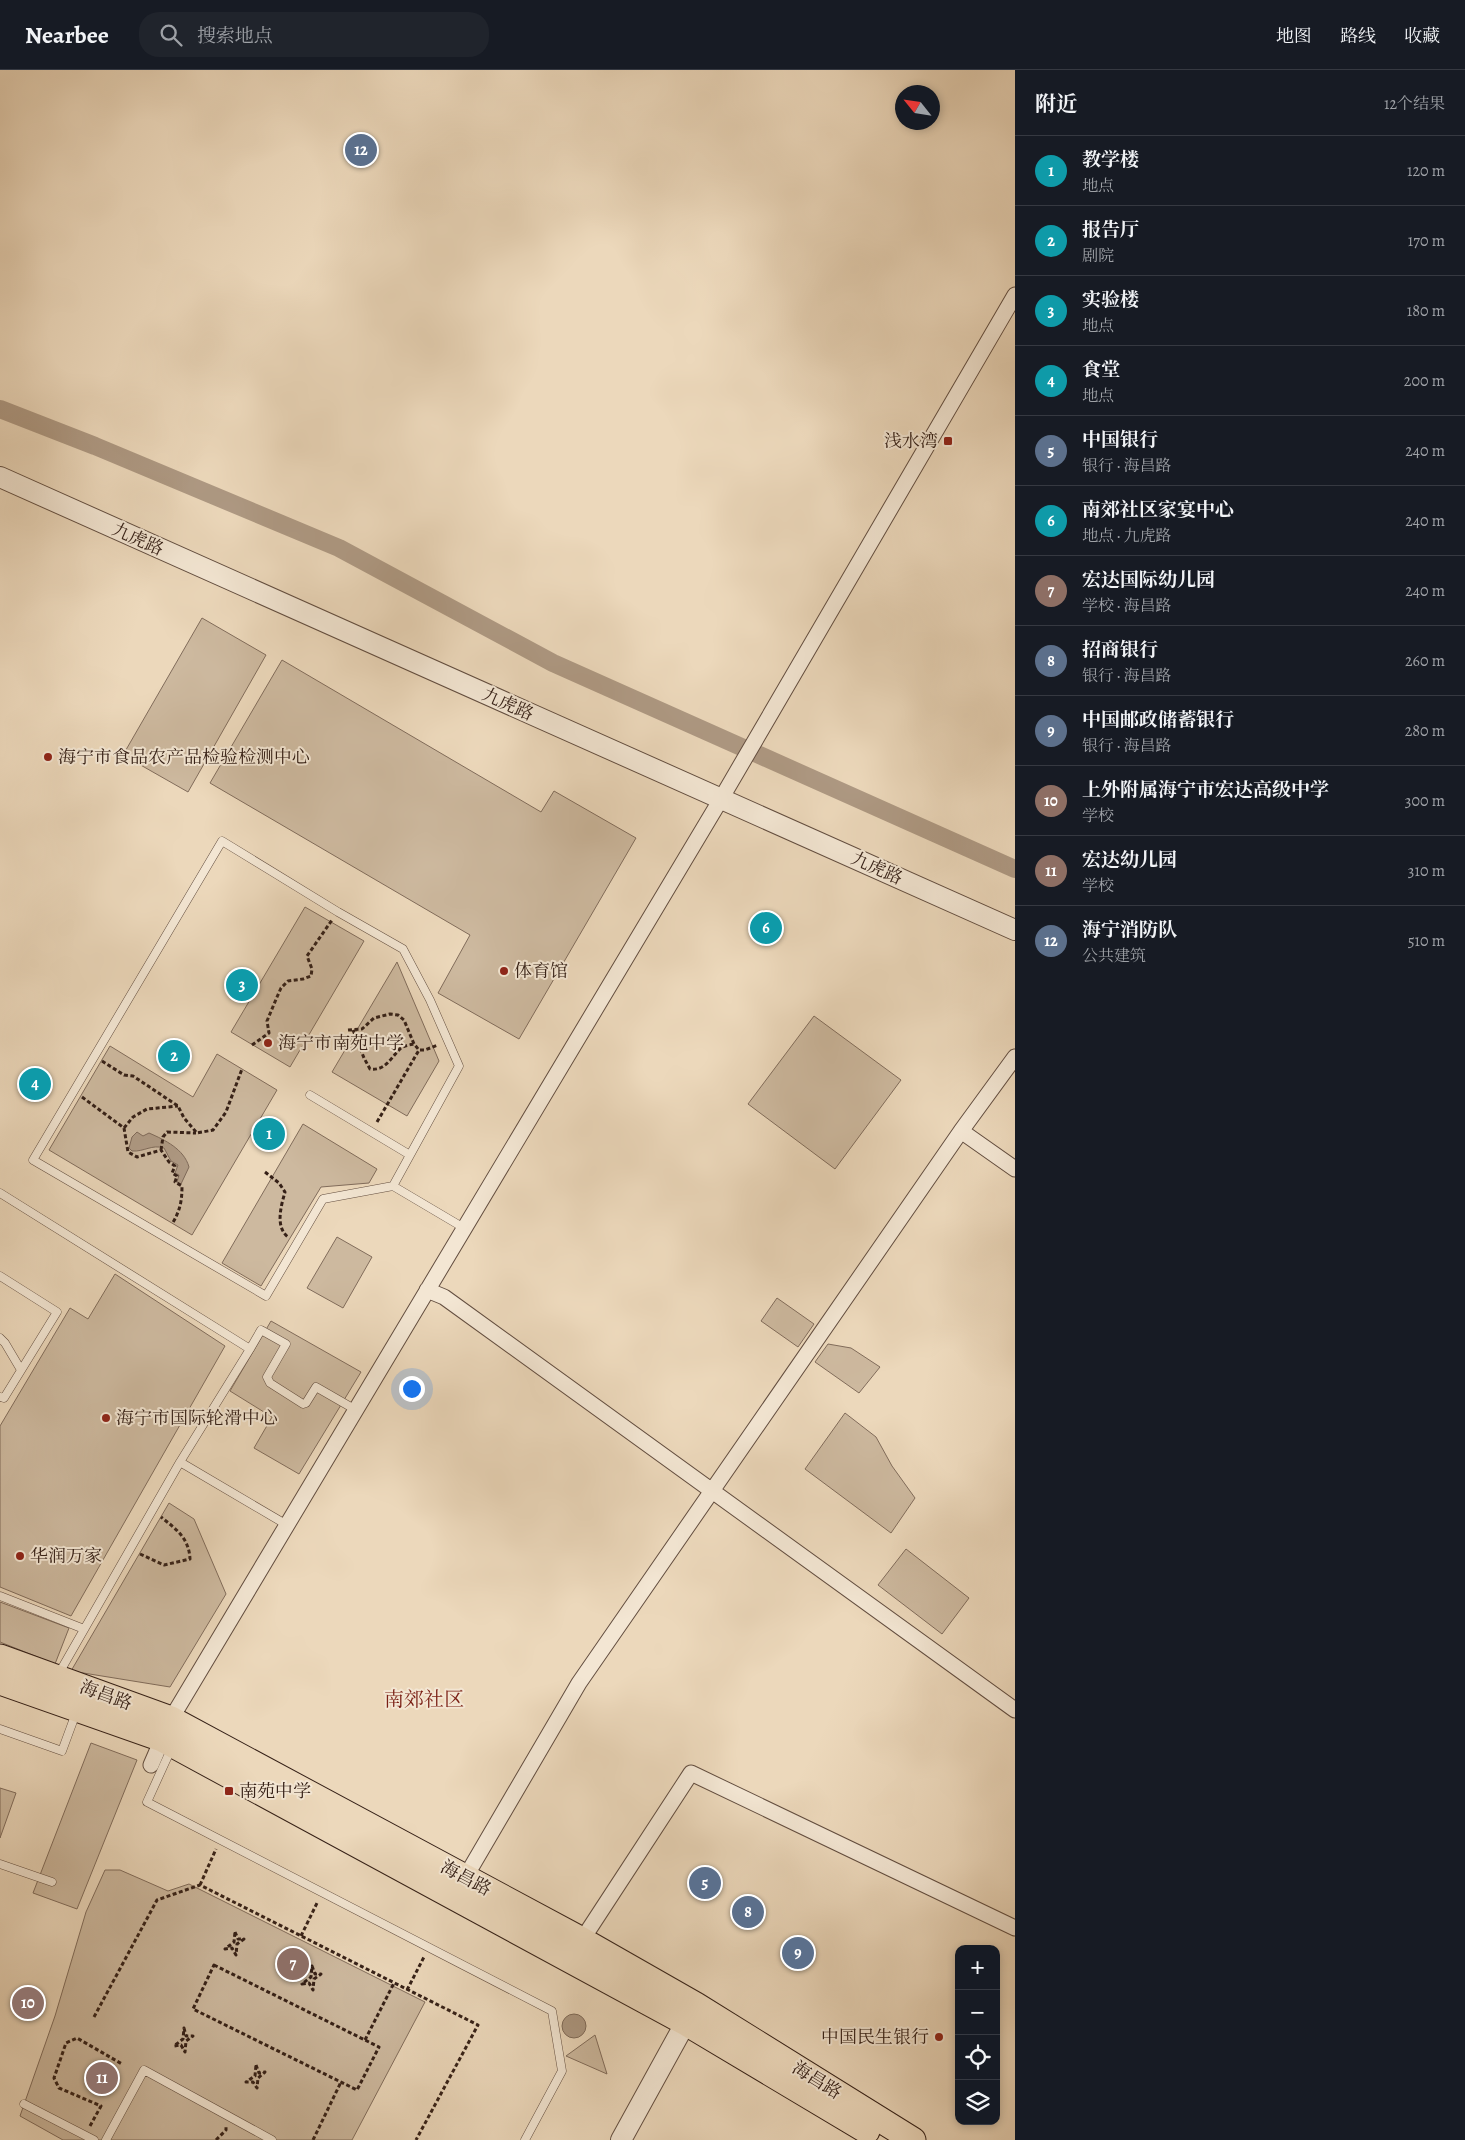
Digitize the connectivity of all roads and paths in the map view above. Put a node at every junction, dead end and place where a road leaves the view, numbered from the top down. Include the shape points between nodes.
1 (1015, 295) edge
2 (0, 477) edge
3 (721, 799) junction
4 (338, 912) junction
5 (1015, 930) edge
6 (348, 1030) dead end
7 (353, 1030) junction
8 (448, 1041) junction
9 (414, 1044) junction
10 (252, 1045) dead end
11 (419, 1050) junction
12 (95, 1056) junction
13 (1015, 1057) edge
14 (242, 1069) dead end
15 (310, 1095) dead end
16 (80, 1096) dead end
17 (178, 1106) junction
18 (124, 1128) junction
19 (960, 1131) junction
20 (371, 1132) junction
21 (197, 1134) junction
22 (161, 1149) junction
23 (410, 1155) junction
24 (1015, 1169) edge
25 (265, 1172) dead end
26 (393, 1186) junction
27 (0, 1193) edge
28 (172, 1224) dead end
29 (464, 1228) junction
30 (297, 1244) junction
31 (0, 1276) edge
32 (427, 1290) junction
33 (0, 1338) edge
34 (250, 1349) junction
35 (21, 1370) junction
36 (0, 1397) edge
37 (356, 1410) junction
38 (180, 1462) junction
39 (712, 1491) junction
40 (152, 1511) junction
41 (287, 1525) junction
42 (130, 1549) junction
43 (0, 1596) edge
44 (84, 1629) junction
45 (0, 1657) edge
46 (56, 1678) junction
47 (0, 1682) edge
48 (78, 1708) junction
49 (1015, 1710) edge
50 (0, 1729) edge
51 (168, 1734) junction
52 (151, 1764) dead end
53 (220, 1840) junction
54 (0, 1864) edge
55 (52, 1882) dead end
56 (200, 1885) junction
57 (460, 1888) junction
58 (322, 1892) junction
59 (1015, 1928) edge
60 (301, 1936) junction
61 (582, 1940) junction
62 (428, 1947) junction
63 (225, 1949) joint
64 (394, 1983) junction
65 (302, 1984) joint
66 (407, 1990) junction
67 (691, 2014) junction
68 (94, 2017) dead end
69 (365, 2040) junction
70 (174, 2046) joint
71 (122, 2064) dead end
72 (246, 2082) joint
73 (341, 2082) junction
74 (24, 2104) dead end
75 (226, 2119) dead end
76 (85, 2136) junction
77 (94, 2140) edge
78 (106, 2140) edge
79 (216, 2140) edge
80 (272, 2140) edge
81 (313, 2140) edge
82 (416, 2140) edge
83 (525, 2140) edge
84 (621, 2140) edge
85 (882, 2140) edge
86 (913, 2140) edge

1 - 3 street
2 - 3 street, 九虎路
3 - 5 street, 九虎路
3 - 29 street
4 - 8 lane via 403,949
4 - 10 path via 307,956 311,976 288,981 281,988 268,1021 268,1033
4 - 12 lane via 222,841
6 - 7 path
7 - 9 path via 365,1027 374,1018 398,1015 404,1020
7 - 9 path via 370,1069 385,1066 400,1048
8 - 11 path
8 - 23 lane via 459,1066
9 - 11 path
11 - 20 path
12 - 17 path
12 - 30 lane via 33,1160 266,1296
13 - 19 street
14 - 21 path via 226,1112 213,1130
15 - 20 lane
16 - 18 path
17 - 18 path via 146,1109 132,1117
17 - 21 path
18 - 22 path via 128,1152 137,1157
19 - 24 street
19 - 39 street
20 - 23 lane
21 - 22 path via 167,1132
22 - 28 path via 169,1162 176,1166 172,1173 178,1176 175,1182 182,1186 180,1212
23 - 26 lane
25 - 30 path via 284,1192 280,1220 284,1233
26 - 29 lane
26 - 30 lane via 323,1200
27 - 34 lane
29 - 32 street
31 - 35 lane via 57,1312
32 - 37 street
32 - 39 street via 444,1297
33 - 35 lane
34 - 37 lane via 261,1330 286,1344 267,1376 270,1383 303,1404 316,1386
34 - 38 lane
35 - 36 lane via 4,1398
37 - 41 street
38 - 40 lane
38 - 41 lane
39 - 49 street
39 - 57 street via 579,1683
40 - 42 lane
40 - 42 path via 180,1531 190,1551 190,1559 164,1565
41 - 51 street
42 - 44 lane
43 - 44 lane
44 - 46 lane
45 - 46 main road, 海昌路
46 - 51 main road, 海昌路
47 - 48 main road, 海昌路
48 - 50 lane via 62,1751
48 - 51 main road, 海昌路
51 - 52 street
51 - 53 lane via 147,1802
51 - 57 main road, 海昌路
53 - 56 path
53 - 58 lane
54 - 55 lane
56 - 60 path
56 - 68 path via 157,1900
57 - 61 main road, 海昌路
57 - 67 main road, 海昌路
58 - 60 path
58 - 62 lane
59 - 61 street via 691,1774
60 - 64 path
61 - 67 main road, 海昌路
62 - 66 path
62 - 83 lane via 552,2011 562,2071
63 - 63 path via 232,1948 236,1955 237,1944 244,1939 238,1939 235,1932 234,1942
64 - 66 path
64 - 69 path
65 - 65 path via 309,1983 313,1990 314,1979 321,1974 315,1974 312,1966 311,1977
66 - 82 path via 478,2025
67 - 84 street
67 - 85 main road, 海昌路
67 - 86 main road, 海昌路
69 - 73 path via 379,2047 358,2090
69 - 73 path via 214,1965 193,2009
70 - 70 path via 181,2045 185,2052 186,2041 193,2036 186,2036 184,2028 183,2039
71 - 76 path via 76,2038 66,2043 54,2078 59,2088 101,2106
72 - 72 path via 253,2082 257,2088 258,2078 265,2072 259,2072 256,2065 255,2076
73 - 81 path
74 - 76 lane
75 - 79 path via 226,2130
76 - 77 lane
78 - 80 lane via 144,2070

